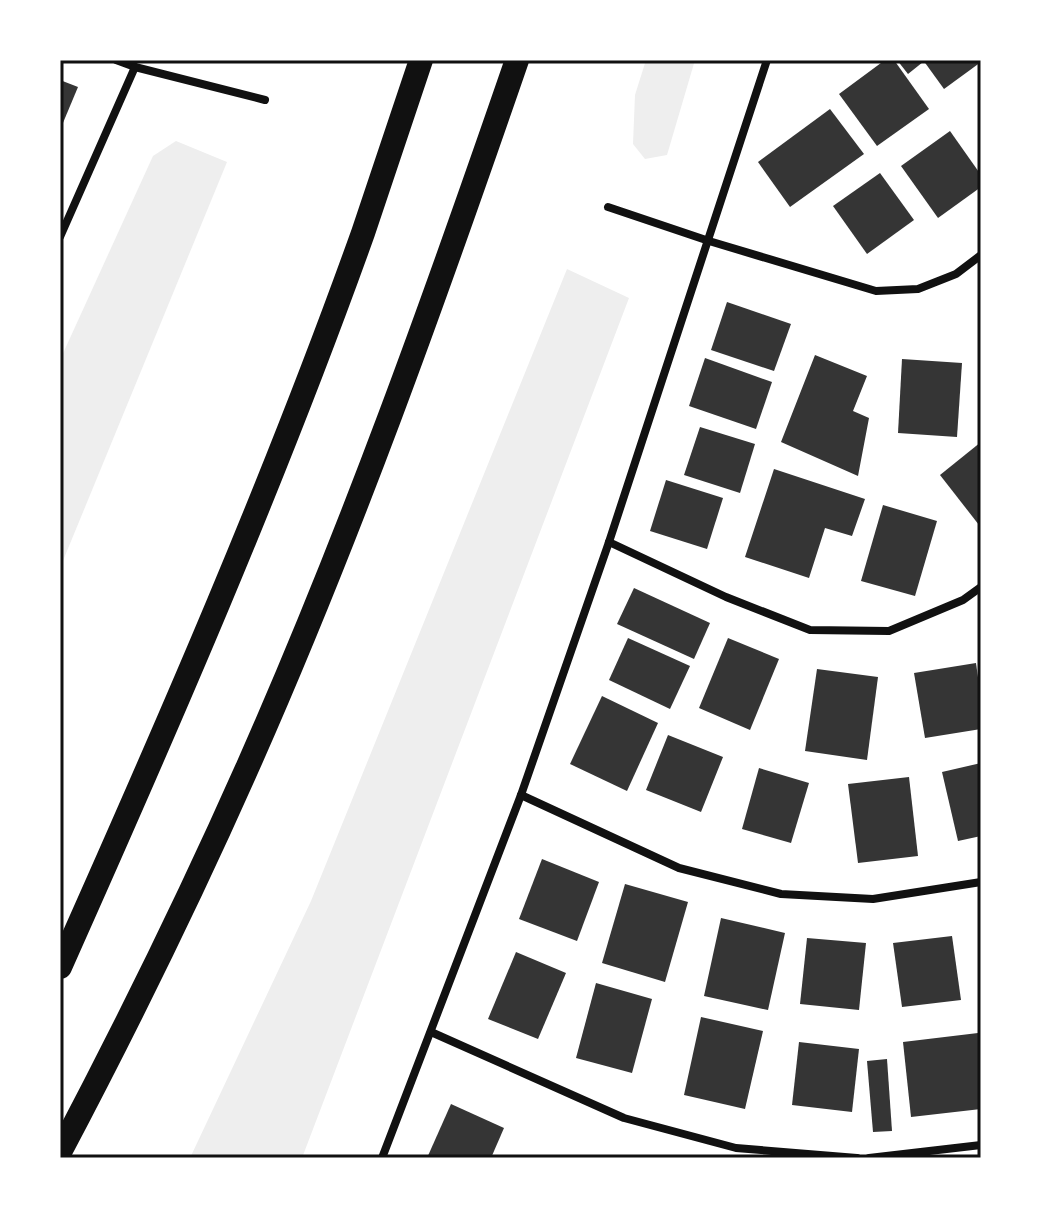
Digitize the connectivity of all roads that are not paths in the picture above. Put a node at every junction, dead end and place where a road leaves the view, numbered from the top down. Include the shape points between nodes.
1 (116, 60) edge
2 (421, 60) edge
3 (517, 60) edge
4 (767, 60) edge
5 (135, 67) junction
6 (265, 100) dead end
7 (608, 207) dead end
8 (60, 237) edge
9 (709, 241) junction
10 (981, 255) edge
11 (609, 542) junction
12 (981, 587) edge
13 (521, 795) junction
14 (981, 882) edge
15 (60, 967) edge
16 (431, 1032) junction
17 (981, 1145) edge
18 (60, 1152) edge
19 (382, 1158) edge
20 (857, 1158) edge
21 (869, 1158) edge

1 - 5 street
2 - 15 highway via 363,233 264,490 165,733
3 - 18 highway via 349,521 248,764 137,1006
4 - 9 street
5 - 6 street
5 - 8 street
7 - 9 street
9 - 10 street via 876,291 918,289 956,274
9 - 11 street
11 - 12 street via 810,630 889,631
11 - 13 street
13 - 14 street via 679,868 781,894 873,899
13 - 16 street
16 - 19 street
16 - 20 street via 624,1118 736,1148
17 - 21 street

